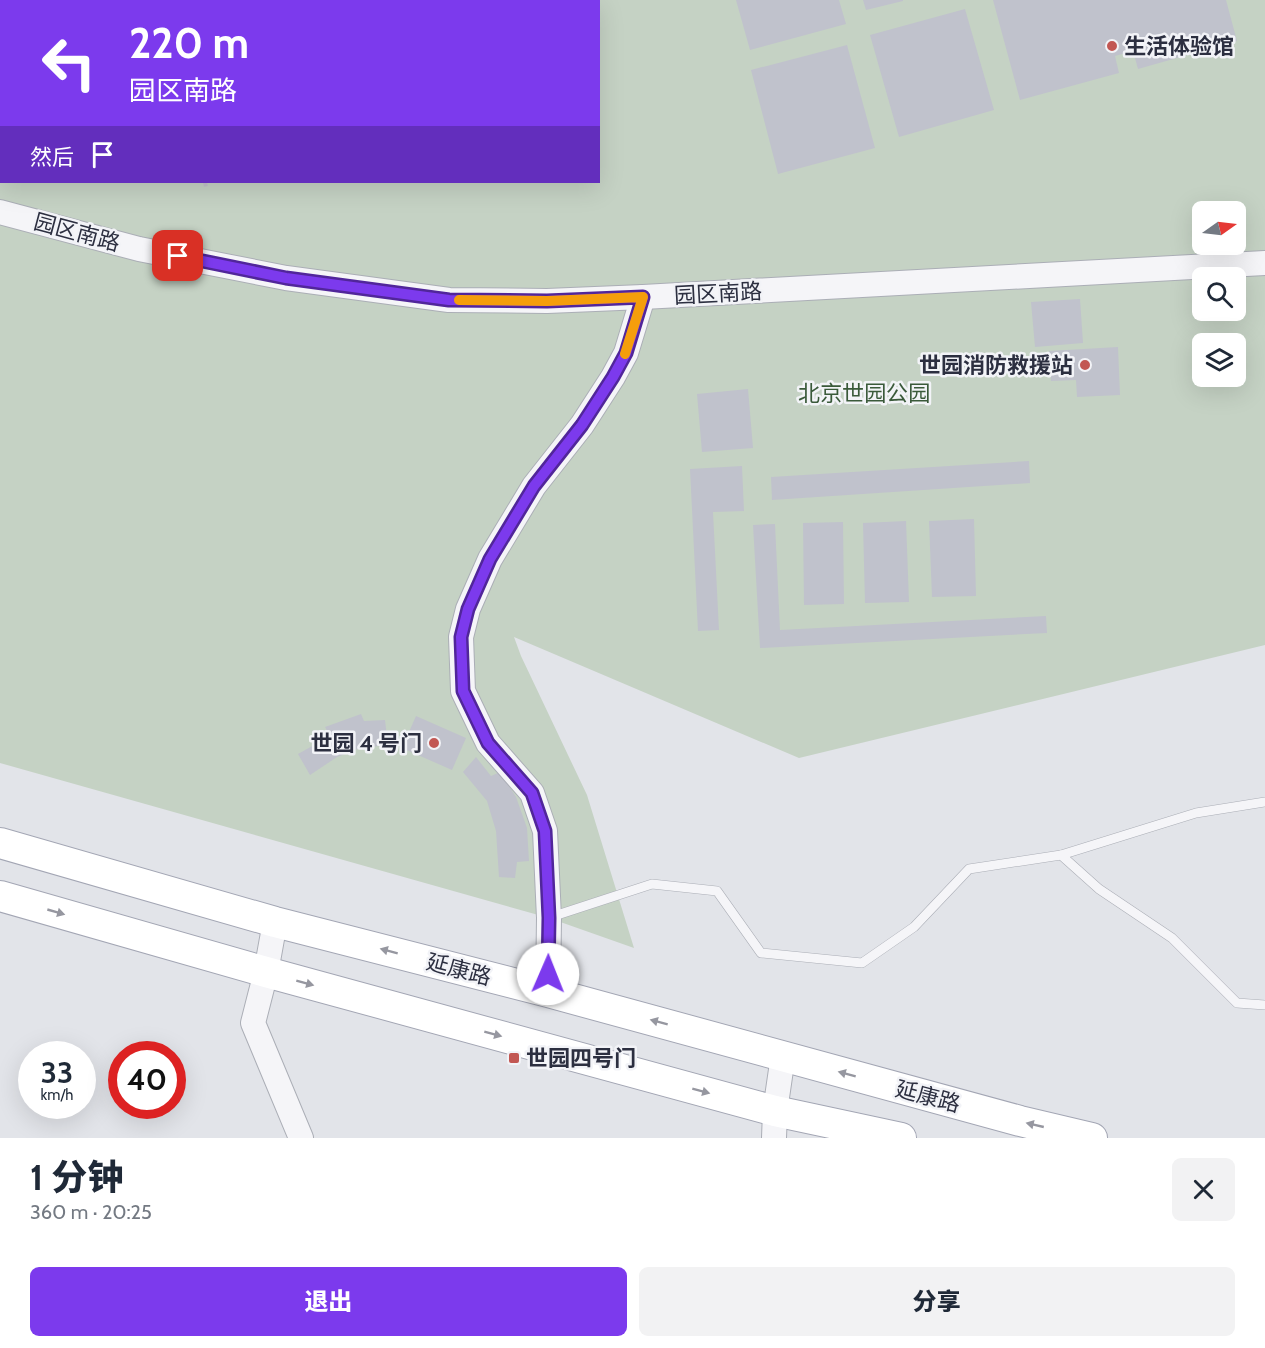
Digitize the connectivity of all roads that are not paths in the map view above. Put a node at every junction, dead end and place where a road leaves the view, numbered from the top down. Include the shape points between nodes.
1 (0, 212) edge
2 (1265, 263) edge
3 (643, 297) junction
4 (1265, 802) edge
5 (0, 843) edge
6 (1062, 855) junction
7 (0, 896) edge
8 (549, 918) junction
9 (275, 922) junction
10 (266, 972) junction
11 (548, 992) junction
12 (1265, 1005) edge
13 (783, 1056) junction
14 (774, 1124) edge
15 (301, 1138) edge
16 (901, 1138) edge
17 (1092, 1138) edge

1 - 3 street, 园区南路 via 139,249 286,278 449,300
2 - 3 street, 园区南路
3 - 8 street via 626,353 582,425 534,486 490,559 468,609 461,637 463,691 488,743 532,793 545,831
4 - 6 lane via 1196,813
5 - 9 main road, 延康路
6 - 8 lane via 969,869 914,927 862,963 761,953 717,891 652,884
6 - 12 lane via 1099,889 1172,938 1237,1003
7 -> 10 main road
8 - 11 street
9 - 10 street
11 -> 9 main road, 延康路
10 -> 14 main road
10 - 15 street via 253,1023
13 -> 11 main road, 延康路
13 - 14 street
17 -> 13 main road, 延康路
14 - 16 main road

